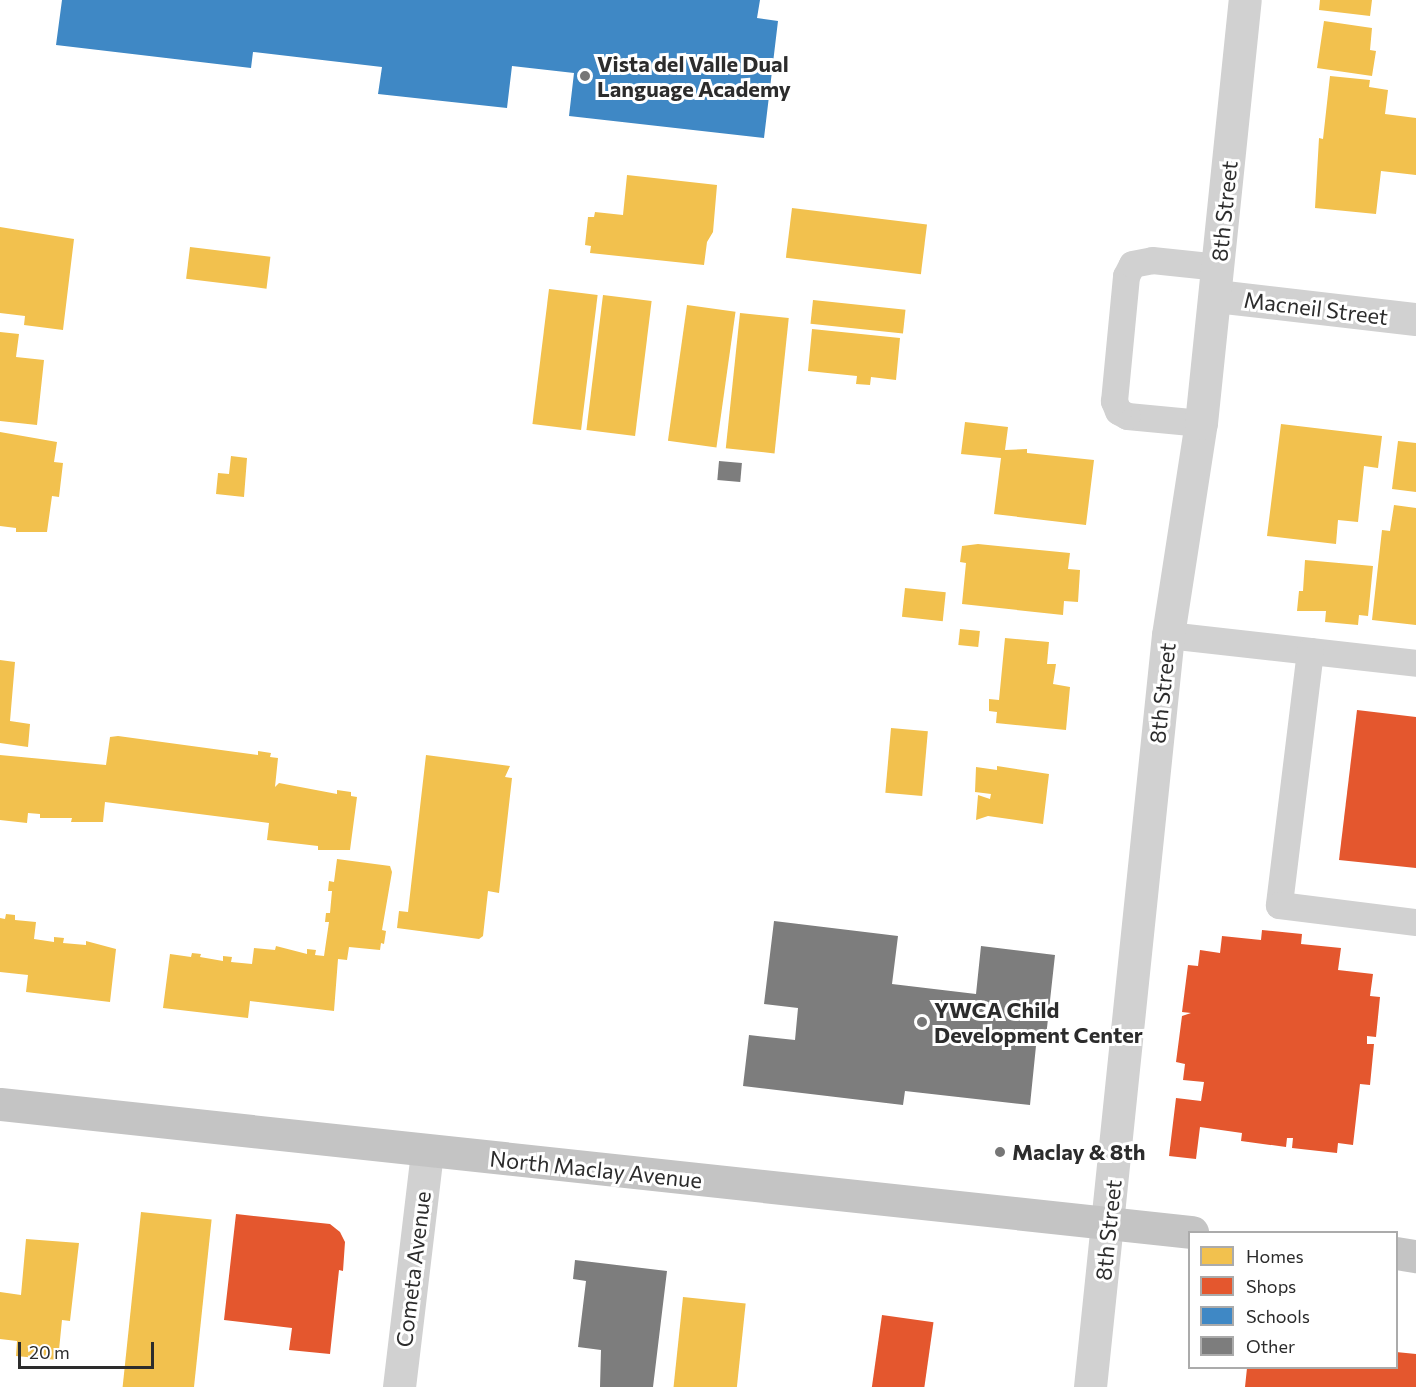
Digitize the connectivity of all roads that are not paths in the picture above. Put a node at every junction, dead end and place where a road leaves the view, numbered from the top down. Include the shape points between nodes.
1 (1245, 0) edge
2 (1217, 282) junction
3 (1416, 319) edge
4 (1200, 423) junction
5 (1168, 635) junction
6 (1310, 651) junction
7 (1416, 663) edge
8 (1416, 922) edge
9 (0, 1104) edge
10 (427, 1152) junction
11 (1109, 1224) junction
12 (1188, 1233) edge
13 (1398, 1253) edge
14 (1416, 1256) edge
15 (399, 1387) edge
16 (1090, 1387) edge

1 - 2 street, 8th Street
2 - 3 street, Macneil Street
2 - 4 street, 8th Street
2 - 4 lane via 1152,260 1132,264 1126,276 1114,401 1118,411 1127,416
4 - 5 street, 8th Street
5 - 6 lane
5 - 11 street, 8th Street
6 - 7 lane
6 - 8 lane via 1279,905
9 - 10 main road, North Maclay Avenue
10 - 11 main road, North Maclay Avenue
10 - 15 street, Cometa Avenue
11 - 12 main road, North Maclay Avenue
11 - 16 street, 8th Street
13 - 14 main road

